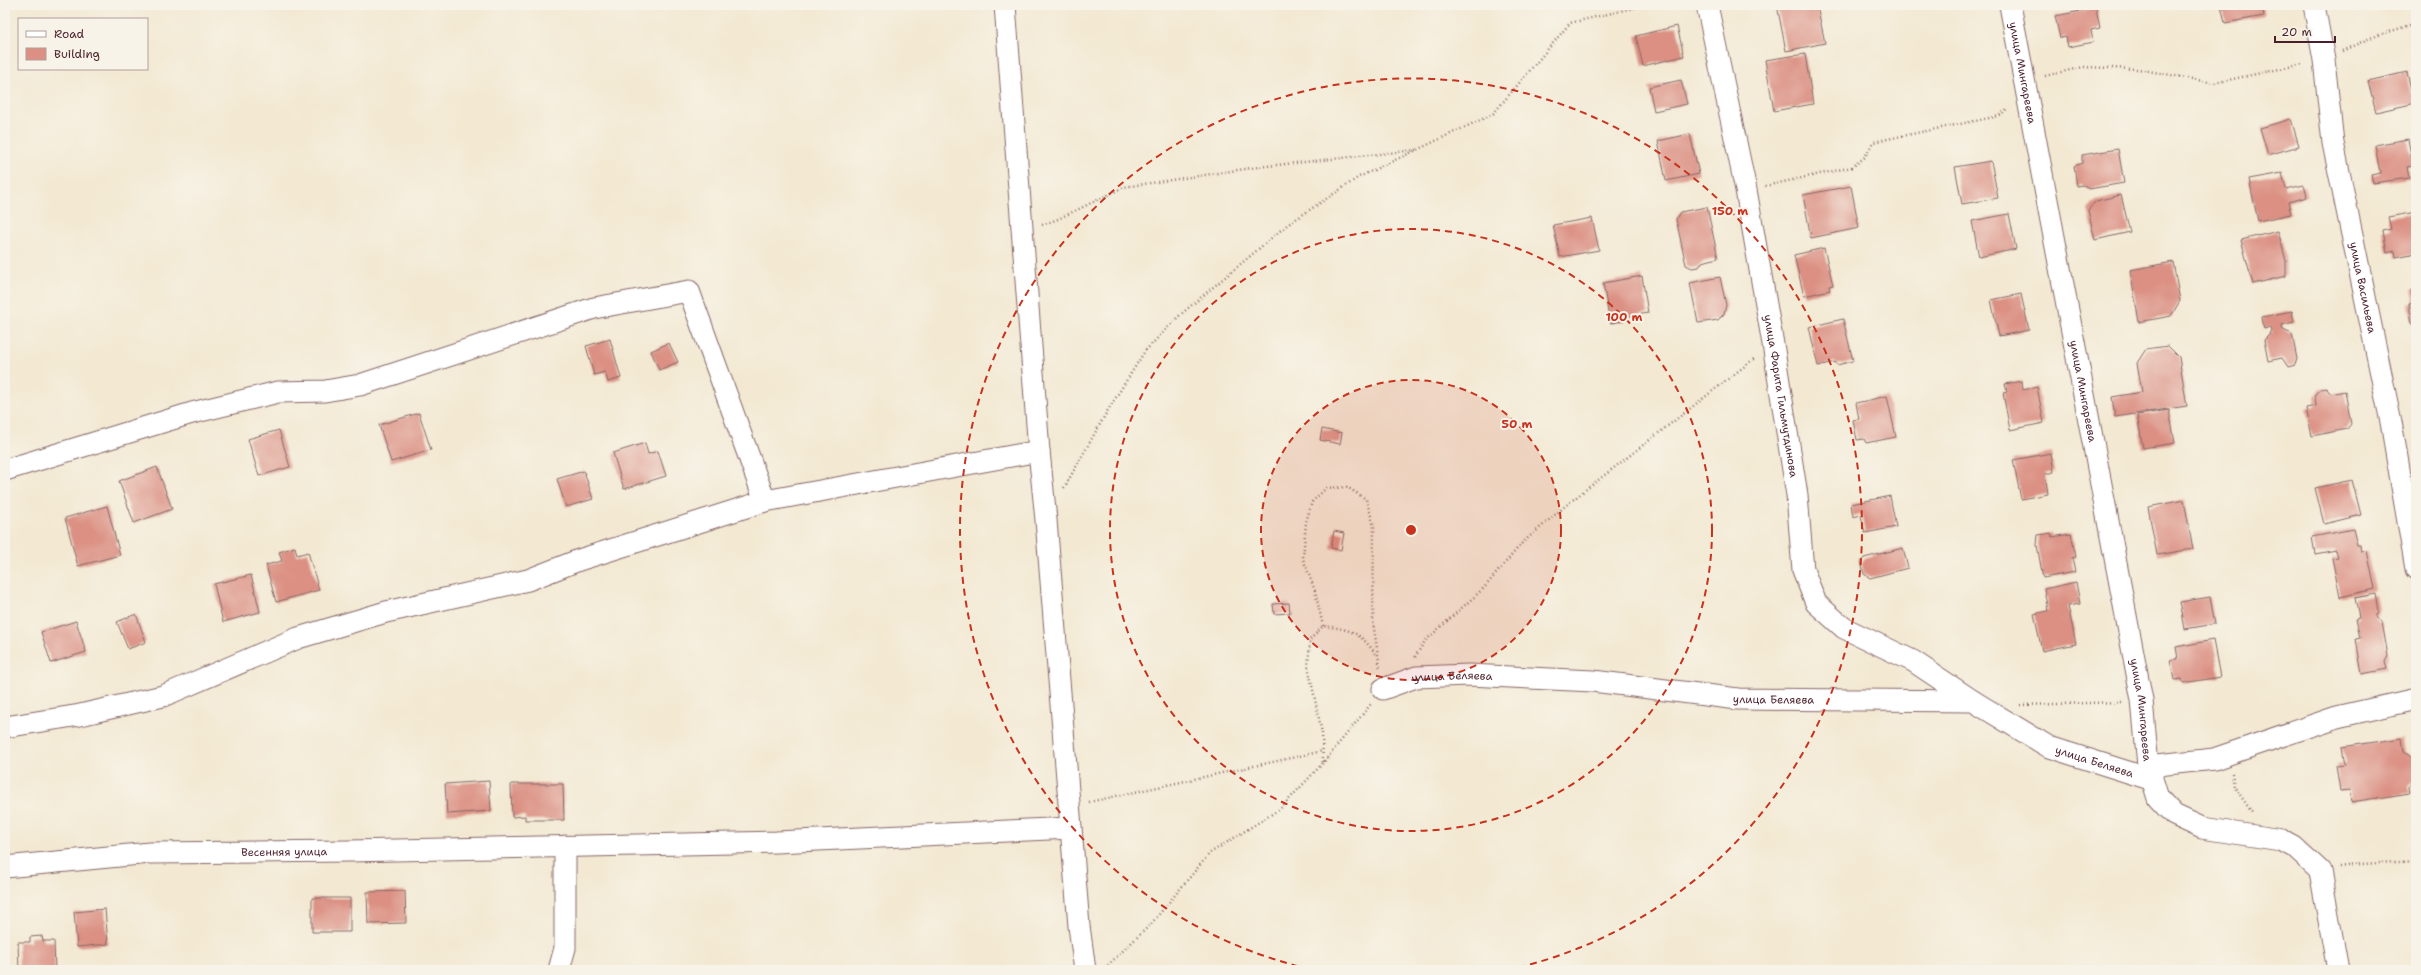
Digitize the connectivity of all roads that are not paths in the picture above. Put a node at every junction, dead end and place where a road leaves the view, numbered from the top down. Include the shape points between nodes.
1 (1005, 5) edge
2 (1707, 5) edge
3 (2010, 5) edge
4 (2314, 5) edge
5 (1039, 451) junction
6 (5, 470) edge
7 (765, 501) junction
8 (2416, 569) edge
9 (1384, 689) road end
10 (2416, 698) edge
11 (1973, 701) junction
12 (5, 727) edge
13 (2149, 772) junction
14 (1071, 828) junction
15 (565, 846) junction
16 (5, 867) edge
17 (559, 970) edge
18 (1085, 970) edge
19 (2338, 970) edge

1 - 5 street
2 - 11 street, улица Фарита Гильмутдинова via 1746,190 1773,344 1797,495 1803,570 1816,603 1844,628 1913,661
3 - 13 street, улица Мингареева via 2142,700
4 - 8 street, улица Васильева via 2324,60 2333,143 2391,422
5 - 7 street
5 - 14 street
6 - 7 street via 192,413 278,392 325,391 360,385 594,308 689,291
7 - 12 street via 579,560 528,580 386,612 298,638 163,696 80,715
9 - 11 street, улица Беляева via 1416,677 1468,675 1593,681 1738,699
10 - 13 street, улица Беляева via 2337,717 2214,759
11 - 13 street, улица Беляева via 2049,747
13 - 19 street, улица Мингареева via 2158,798 2174,815 2202,828 2281,840 2294,847 2320,871
14 - 15 street, Весенняя улица via 776,842
14 - 18 street
15 - 16 street, Весенняя улица via 150,853
15 - 17 street via 565,948

